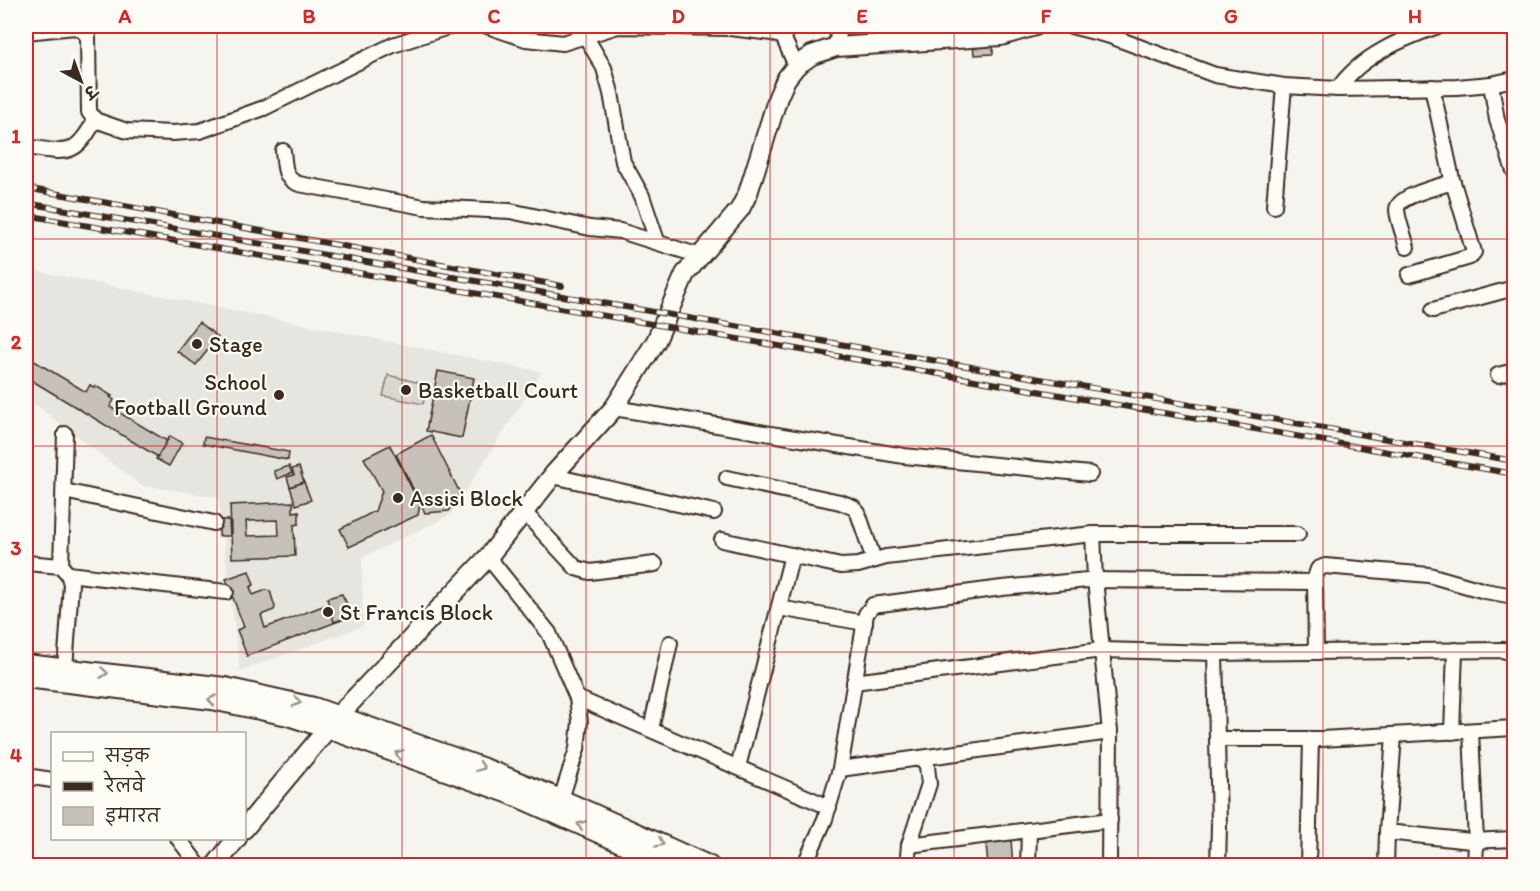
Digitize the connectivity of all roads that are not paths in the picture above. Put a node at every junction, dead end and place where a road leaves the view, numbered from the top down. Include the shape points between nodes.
1 (451, 26) edge
2 (487, 26) edge
3 (839, 26) edge
4 (1035, 26) edge
5 (1071, 26) edge
6 (1438, 26) edge
7 (600, 28) edge
8 (781, 31) edge
9 (26, 32) edge
10 (586, 37) junction
11 (836, 47) junction
12 (796, 66) junction
13 (1515, 79) edge
14 (1491, 84) junction
15 (1284, 86) junction
16 (1432, 87) junction
17 (1338, 89) junction
18 (95, 120) junction
19 (26, 147) edge
20 (283, 151) dead end
21 (1515, 171) edge
22 (1453, 182) junction
23 (1274, 206) dead end
24 (657, 241) junction
25 (1407, 247) dead end
26 (700, 256) junction
27 (1409, 275) dead end
28 (1515, 288) edge
29 (1433, 310) dead end
30 (1515, 371) edge
31 (1498, 375) dead end
32 (614, 408) junction
33 (65, 434) dead end
34 (1090, 474) dead end
35 (553, 476) junction
36 (727, 478) dead end
37 (64, 491) junction
38 (524, 512) junction
39 (714, 512) dead end
40 (214, 523) dead end
41 (1093, 534) junction
42 (1298, 534) dead end
43 (722, 540) dead end
44 (792, 555) junction
45 (488, 557) junction
46 (874, 560) junction
47 (26, 563) edge
48 (656, 564) dead end
49 (65, 570) junction
50 (1095, 579) junction
51 (1315, 582) junction
52 (226, 592) dead end
53 (1515, 596) edge
54 (779, 608) junction
55 (865, 623) junction
56 (670, 643) dead end
57 (1102, 650) junction
58 (1455, 650) junction
59 (1215, 652) junction
60 (1316, 652) junction
61 (1515, 655) edge
62 (26, 664) edge
63 (65, 669) junction
64 (26, 678) edge
65 (854, 682) junction
66 (577, 698) junction
67 (333, 722) junction
68 (1515, 728) edge
69 (651, 729) junction
70 (1471, 731) junction
71 (1110, 732) junction
72 (1452, 732) junction
73 (1394, 735) junction
74 (1218, 739) junction
75 (1311, 739) junction
76 (926, 758) junction
77 (738, 767) junction
78 (840, 769) junction
79 (26, 776) edge
80 (51, 780) edge
81 (561, 799) junction
82 (829, 807) junction
83 (1110, 820) junction
84 (246, 827) edge
85 (1029, 830) junction
86 (1387, 832) junction
87 (1515, 839) edge
88 (180, 840) edge
89 (235, 840) edge
90 (1476, 842) junction
91 (909, 845) junction
92 (199, 866) edge
93 (214, 866) edge
94 (673, 866) edge
95 (710, 866) edge
96 (804, 866) edge
97 (907, 866) edge
98 (1028, 866) edge
99 (1109, 866) edge
100 (1218, 866) edge
101 (1308, 866) edge
102 (1386, 866) edge
103 (1474, 866) edge

1 - 18 street via 393,45 264,108 201,131 127,131
2 - 10 street via 548,42
3 - 11 street
4 - 11 main road via 1000,36
5 - 15 street via 1110,36 1215,75
6 - 17 street via 1365,62
7 - 8 street
7 - 10 street
8 - 12 street
9 - 18 street via 75,27 86,34 89,112
10 - 24 street via 604,68 622,162 642,196
11 - 12 main road via 812,55
12 - 26 main road via 778,97 744,201
13 - 14 street
14 - 16 street
14 - 21 street via 1497,120
15 - 17 street
15 - 23 street
16 - 17 street
16 - 22 street
18 - 19 street via 84,140 70,150
20 - 24 street via 287,177 299,184 424,207 510,212
22 - 25 street via 1399,204 1397,211
22 - 27 street via 1474,252 1470,257
24 - 26 street
26 - 32 main road via 685,274 656,341
28 - 29 street
30 - 31 street
32 - 34 street via 904,456
32 - 35 main road
33 - 37 street
35 - 38 main road
35 - 39 street
36 - 46 street via 853,507 861,518
37 - 40 street
37 - 49 street
38 - 45 main road
38 - 48 street via 580,571
41 - 42 street
41 - 46 street
41 - 50 street
43 - 44 street
44 - 46 street via 840,566
44 - 54 street
45 - 66 street via 549,633
45 - 67 main road
47 - 49 street
49 - 52 street
49 - 63 street via 71,584
50 - 51 street
50 - 55 street via 878,603 867,611
50 - 57 street
51 - 53 street via 1318,569 1329,565 1430,575
51 - 60 street
54 - 55 street
54 - 77 street
55 - 65 street
56 - 69 street
57 - 59 street
57 - 65 street
57 - 71 street
58 - 60 street
58 - 61 street via 1504,650
58 - 72 street
59 - 60 street
59 - 74 street
62 - 63 main road
63 -> 67 main road via 225,687 297,702
67 -> 64 main road via 212,700
65 - 78 street
66 - 69 street
66 - 81 street via 577,749
67 -> 81 main road via 487,769
67 - 84 main road
94 -> 67 main road
68 - 70 street
69 - 77 street
70 - 72 street
70 - 90 street
71 - 76 street
71 - 83 street
72 - 73 street
73 - 75 street
73 - 86 street
74 - 75 street
74 - 100 street
75 - 101 street
76 - 78 street
76 - 91 street via 928,789
77 - 82 street
78 - 82 street
79 - 80 street
81 -> 95 main road
82 - 96 street
83 - 85 street
83 - 99 street
85 - 91 street
85 - 98 street
86 - 90 street
86 - 102 street
87 - 90 street
88 - 92 street
89 - 93 main road
90 - 103 street
91 - 97 street

